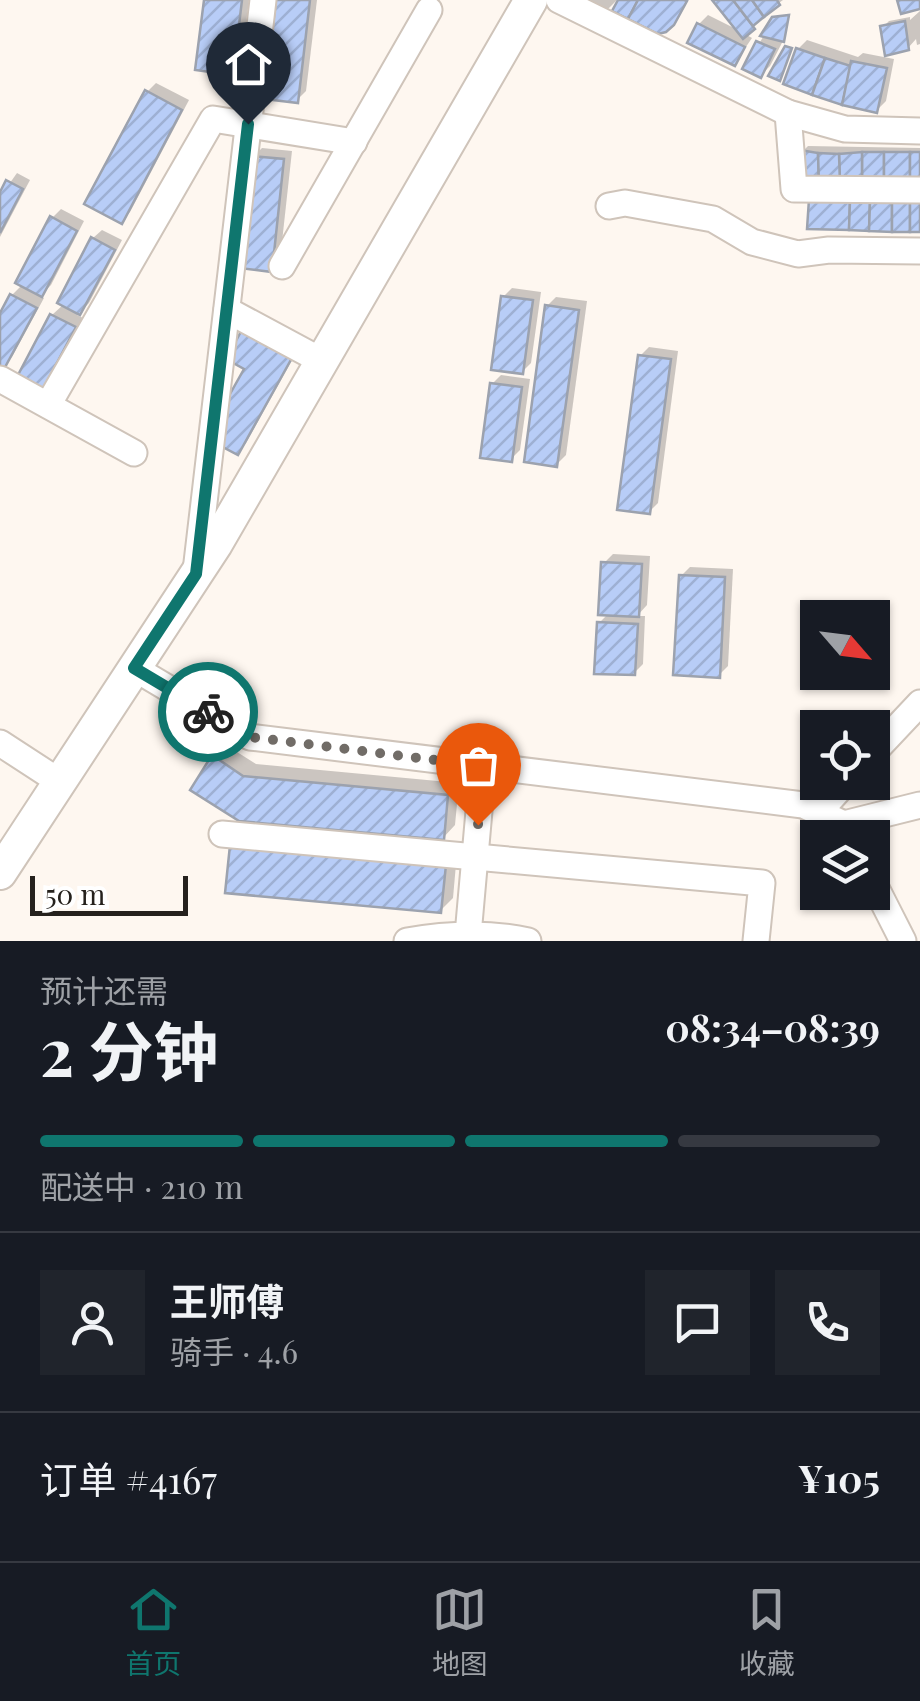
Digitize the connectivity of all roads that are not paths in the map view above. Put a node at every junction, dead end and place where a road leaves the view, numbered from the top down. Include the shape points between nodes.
1 (263, 0) edge
2 (531, 0) edge
3 (560, 0) edge
4 (429, 10) dead end
5 (788, 113) junction
6 (248, 124) junction
7 (920, 130) edge
8 (354, 142) junction
9 (920, 190) edge
10 (609, 206) dead end
11 (920, 251) edge
12 (282, 266) dead end
13 (227, 310) junction
14 (322, 361) junction
15 (0, 379) edge
16 (48, 406) junction
17 (134, 452) dead end
18 (196, 574) junction
19 (134, 668) junction
20 (920, 703) edge
21 (890, 735) edge
22 (0, 743) edge
23 (483, 766) junction
24 (60, 782) junction
25 (829, 800) edge
26 (920, 806) edge
27 (818, 812) junction
28 (831, 820) edge
29 (880, 820) edge
30 (222, 834) dead end
31 (475, 855) junction
32 (0, 873) edge
33 (887, 910) edge
34 (468, 935) junction
35 (407, 941) edge
36 (528, 941) edge
37 (756, 941) edge
38 (903, 941) edge

1 - 6 street
2 - 14 main road
3 - 5 street
4 - 8 street
5 - 7 street via 845,129
5 - 9 street via 794,189
6 - 8 street
6 - 13 street
6 - 16 street via 213,119
8 - 12 street
10 - 11 street via 713,220 752,242 798,254
13 - 14 street
13 - 18 street
14 - 18 main road
15 - 16 street
16 - 17 street
18 - 19 main road
19 - 23 street via 250,737
19 - 24 main road
20 - 21 street
22 - 24 street
23 - 27 street
23 - 31 street
24 - 32 main road
25 - 27 street
26 - 29 street
27 - 28 street
30 - 31 street
31 - 34 street
31 - 37 street via 762,883
33 - 38 street
34 - 35 street
34 - 36 street

